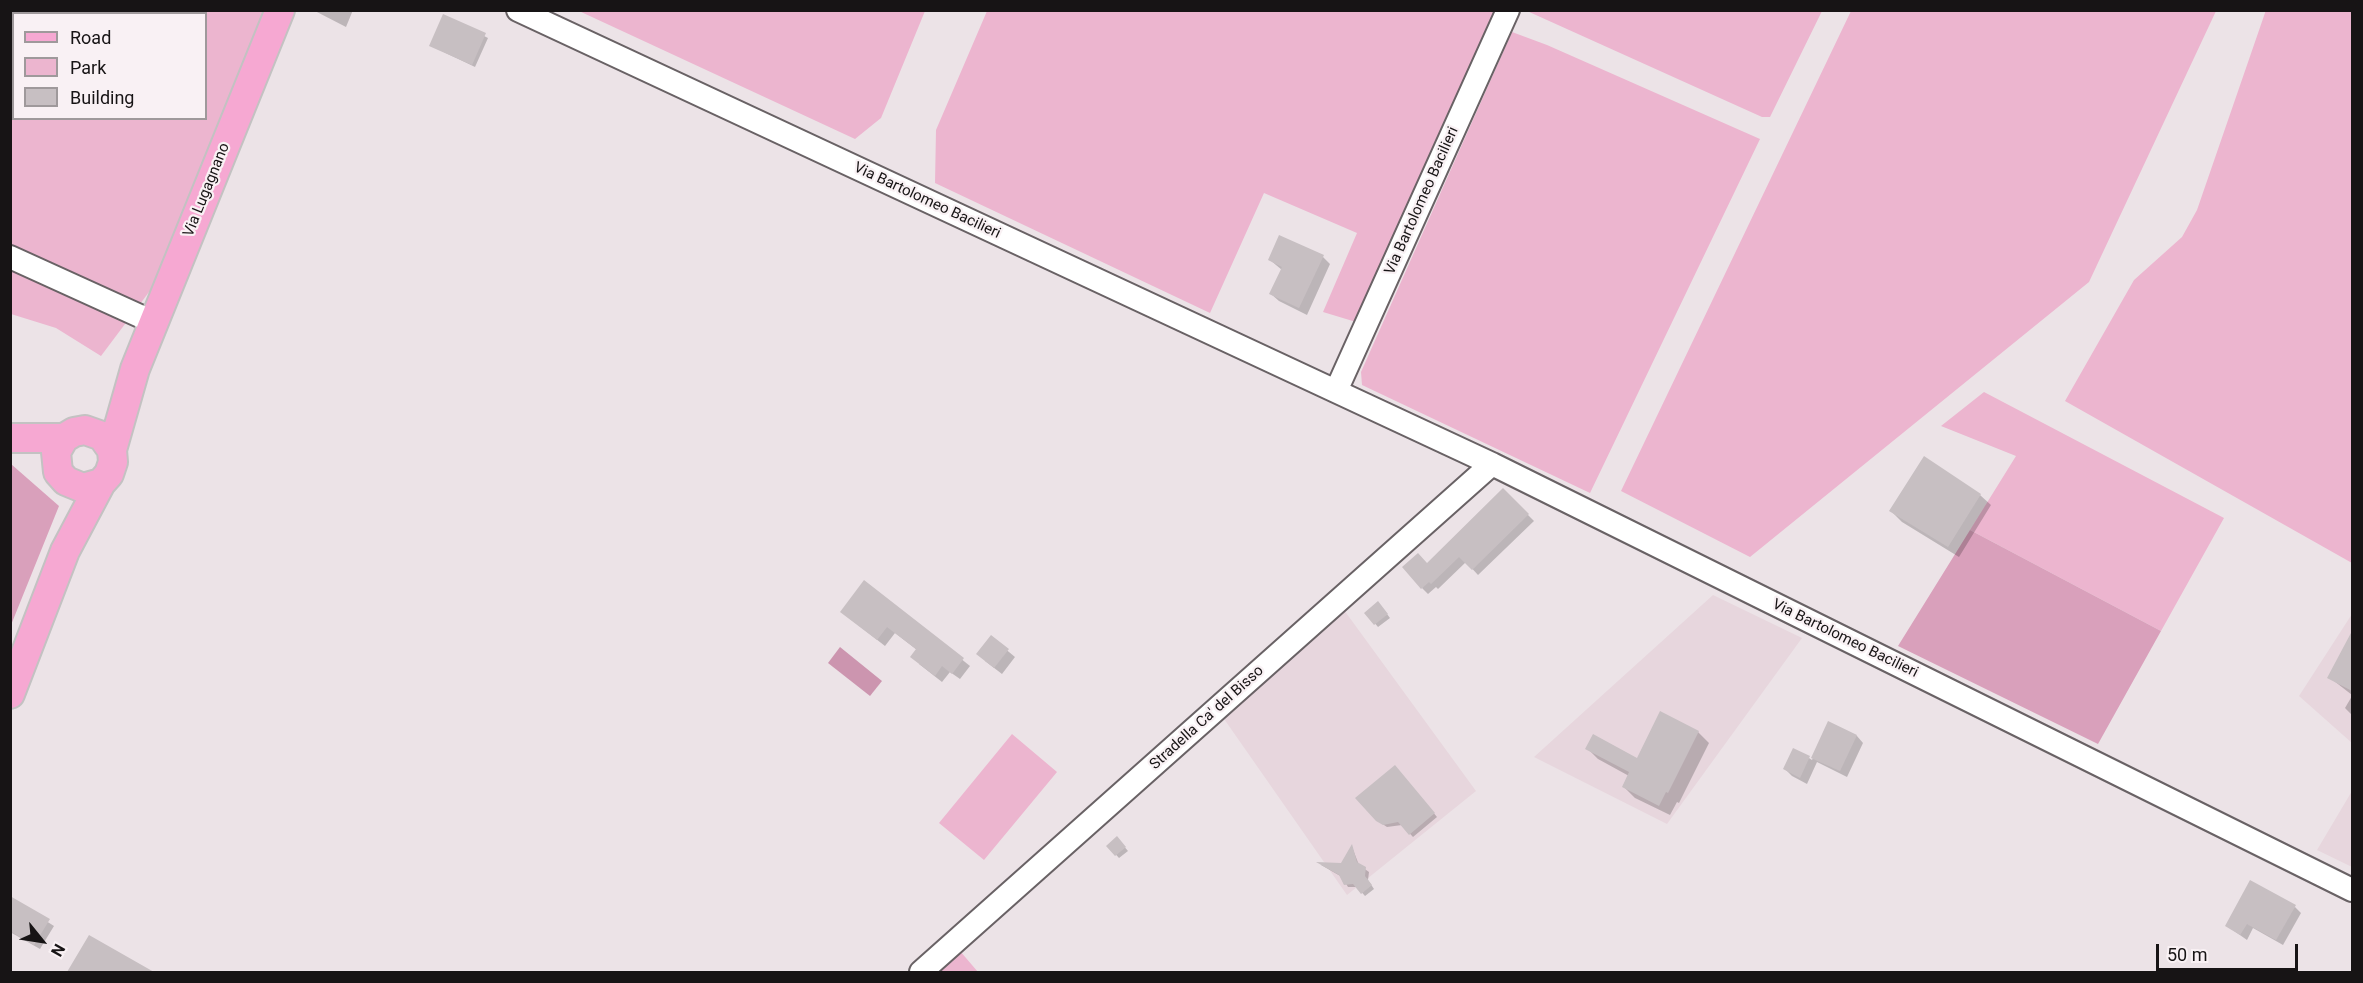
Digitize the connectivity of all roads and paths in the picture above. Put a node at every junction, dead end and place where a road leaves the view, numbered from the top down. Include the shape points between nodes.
1 (280, 10) edge
2 (518, 10) edge
3 (1508, 10) edge
4 (10, 257) edge
5 (153, 322) junction
6 (135, 369) junction
7 (1336, 392) junction
8 (10, 438) edge
9 (10, 444) edge
10 (112, 450) junction
11 (68, 452) junction
12 (1492, 464) junction
13 (101, 483) junction
14 (65, 551) junction
15 (10, 694) edge
16 (2352, 890) edge
17 (921, 972) edge

1 - 5 main road, Via Lugagnano
2 - 7 street, Via Bartolomeo Bacilieri
3 - 7 street, Via Bartolomeo Bacilieri
4 - 5 street
5 - 6 main road, Via Lugagnano
6 - 10 main road, Via Lugagnano
6 - 11 main road, Via Lugagnano
7 - 12 street, Via Bartolomeo Bacilieri
8 - 11 main road
9 - 11 main road
10 - 11 main road via 102,436
10 - 13 main road, Via Lugagnano via 111,468
11 - 13 main road via 83,488
11 - 14 main road, Via Lugagnano
12 - 16 street, Via Bartolomeo Bacilieri
12 - 17 street, Stradella Ca' del Bisso
13 - 14 main road, Via Lugagnano
14 - 15 main road, Via Lugagnano

